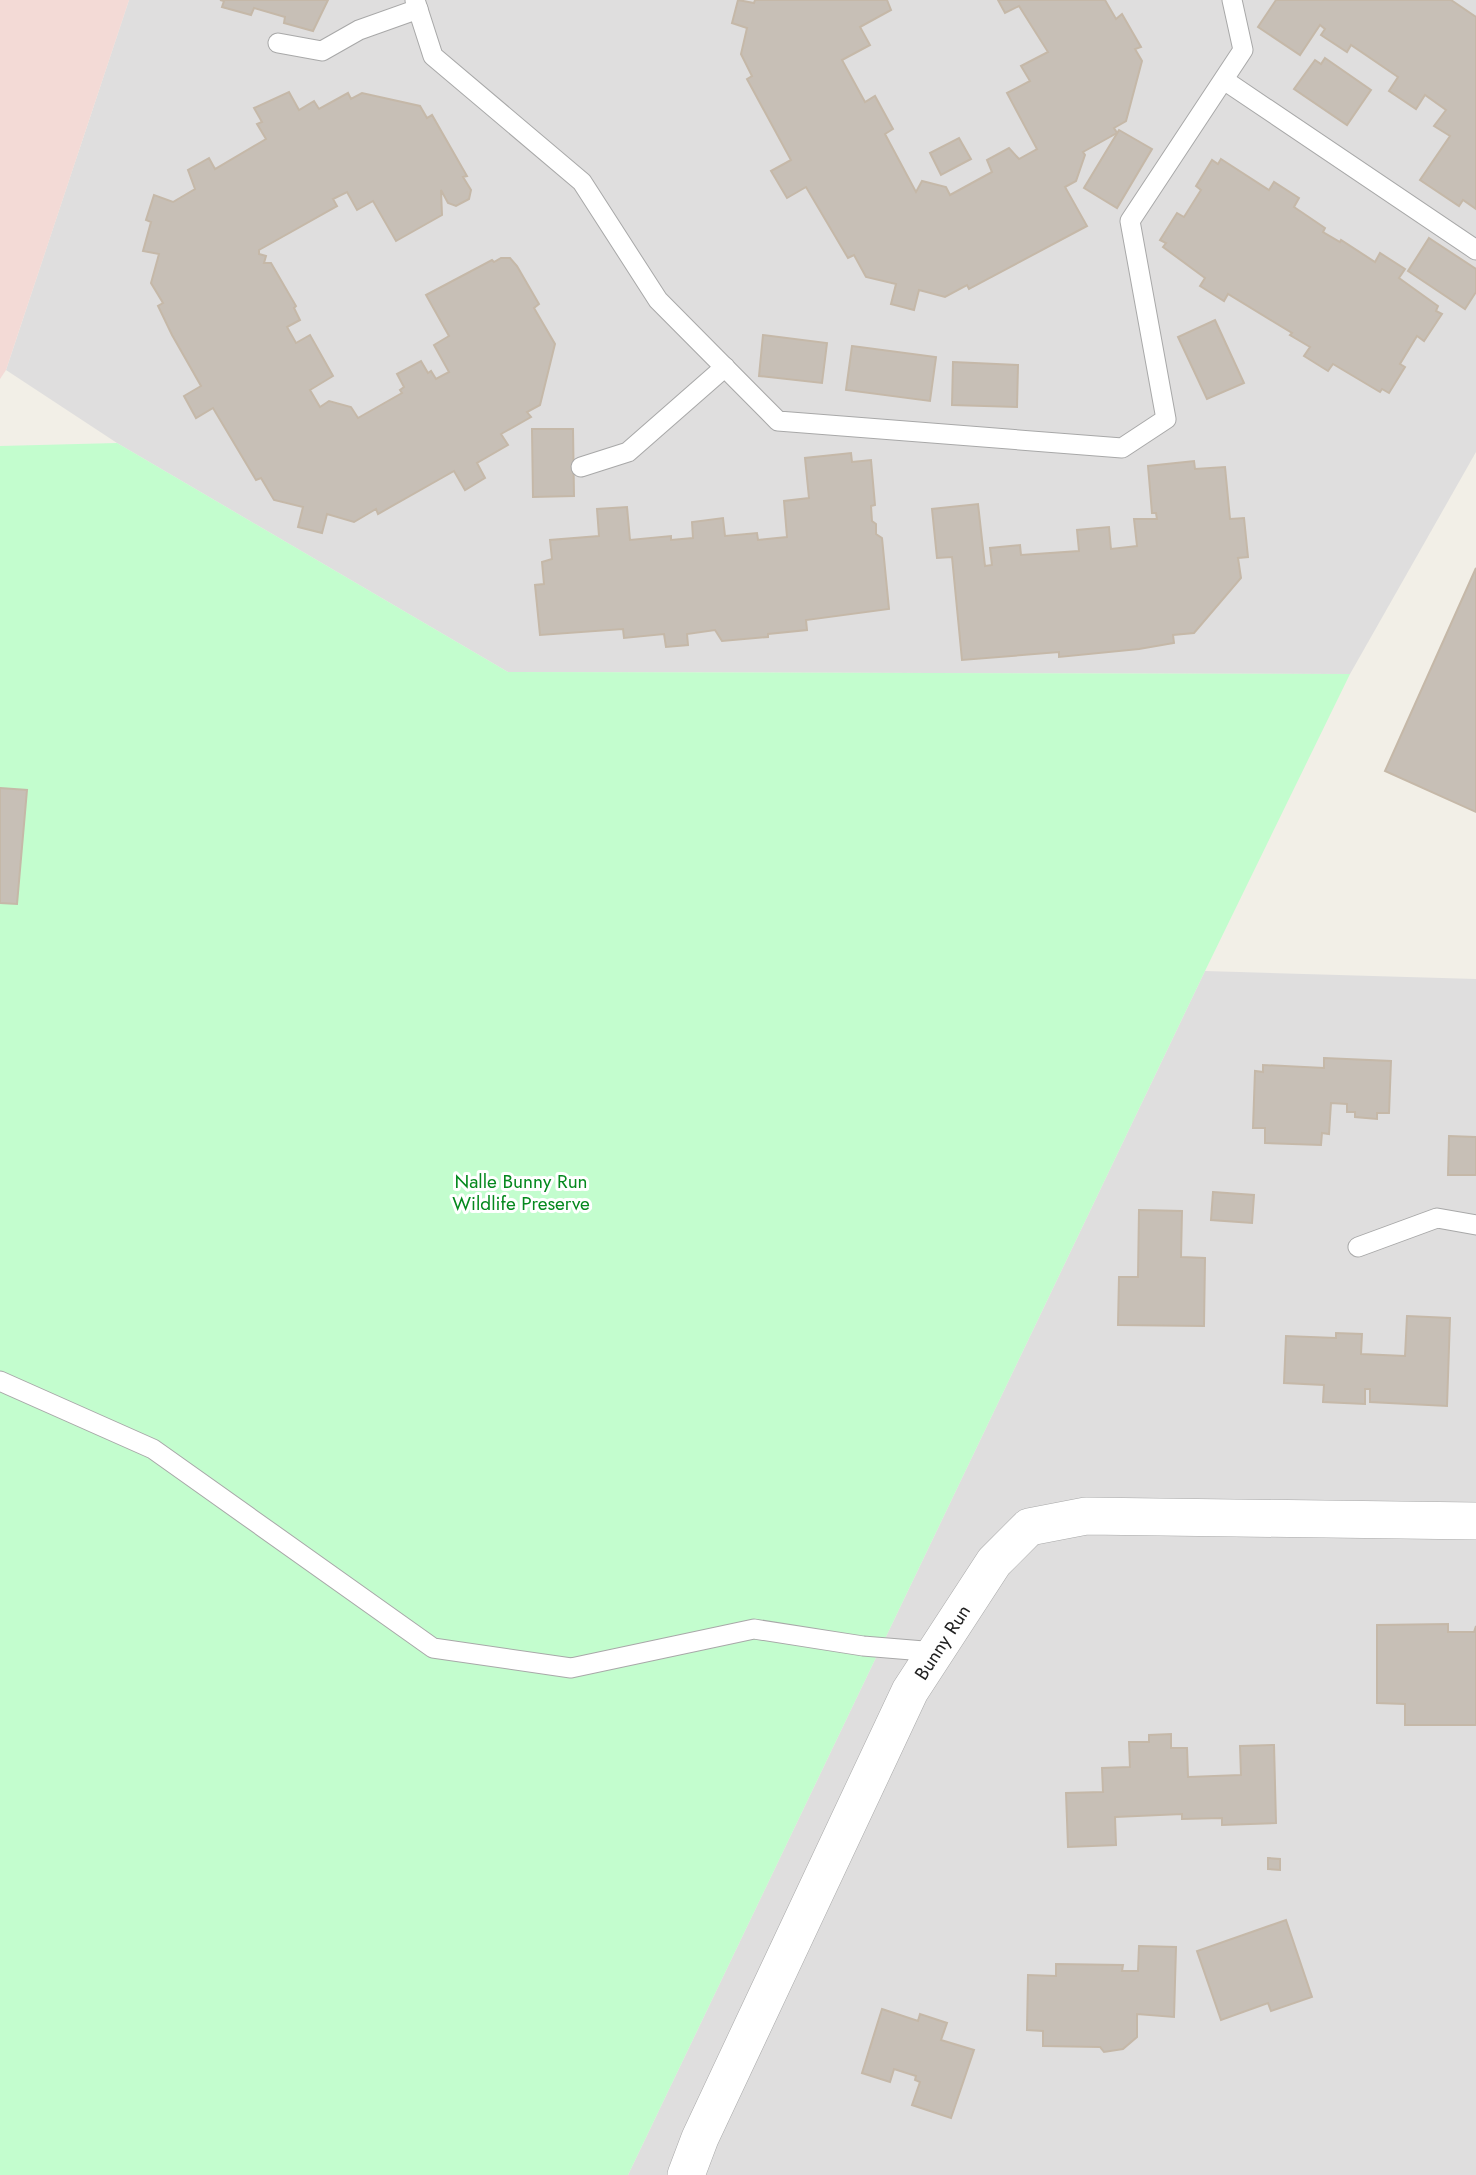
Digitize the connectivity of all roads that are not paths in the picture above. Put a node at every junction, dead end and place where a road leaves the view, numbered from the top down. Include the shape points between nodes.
1 (1232, 0) edge
2 (417, 4) edge
3 (278, 43) dead end
4 (1224, 80) junction
5 (1476, 250) edge
6 (725, 367) junction
7 (582, 467) dead end
8 (1476, 1225) edge
9 (1358, 1247) dead end
10 (0, 1381) edge
11 (1476, 1521) edge
12 (936, 1652) junction
13 (686, 2175) edge

1 - 4 lane via 1243,50
2 - 3 lane via 322,51
2 - 6 lane via 433,56 582,182 658,300
4 - 5 lane
4 - 6 lane via 1130,221 1166,419 1122,447 778,421
6 - 7 lane via 628,452
8 - 9 lane via 1437,1218
10 - 12 lane via 153,1449 433,1647 570,1668 754,1629
11 - 12 street, Bunny Run via 1086,1516 1029,1528 994,1562
12 - 13 street, Bunny Run via 910,1691

